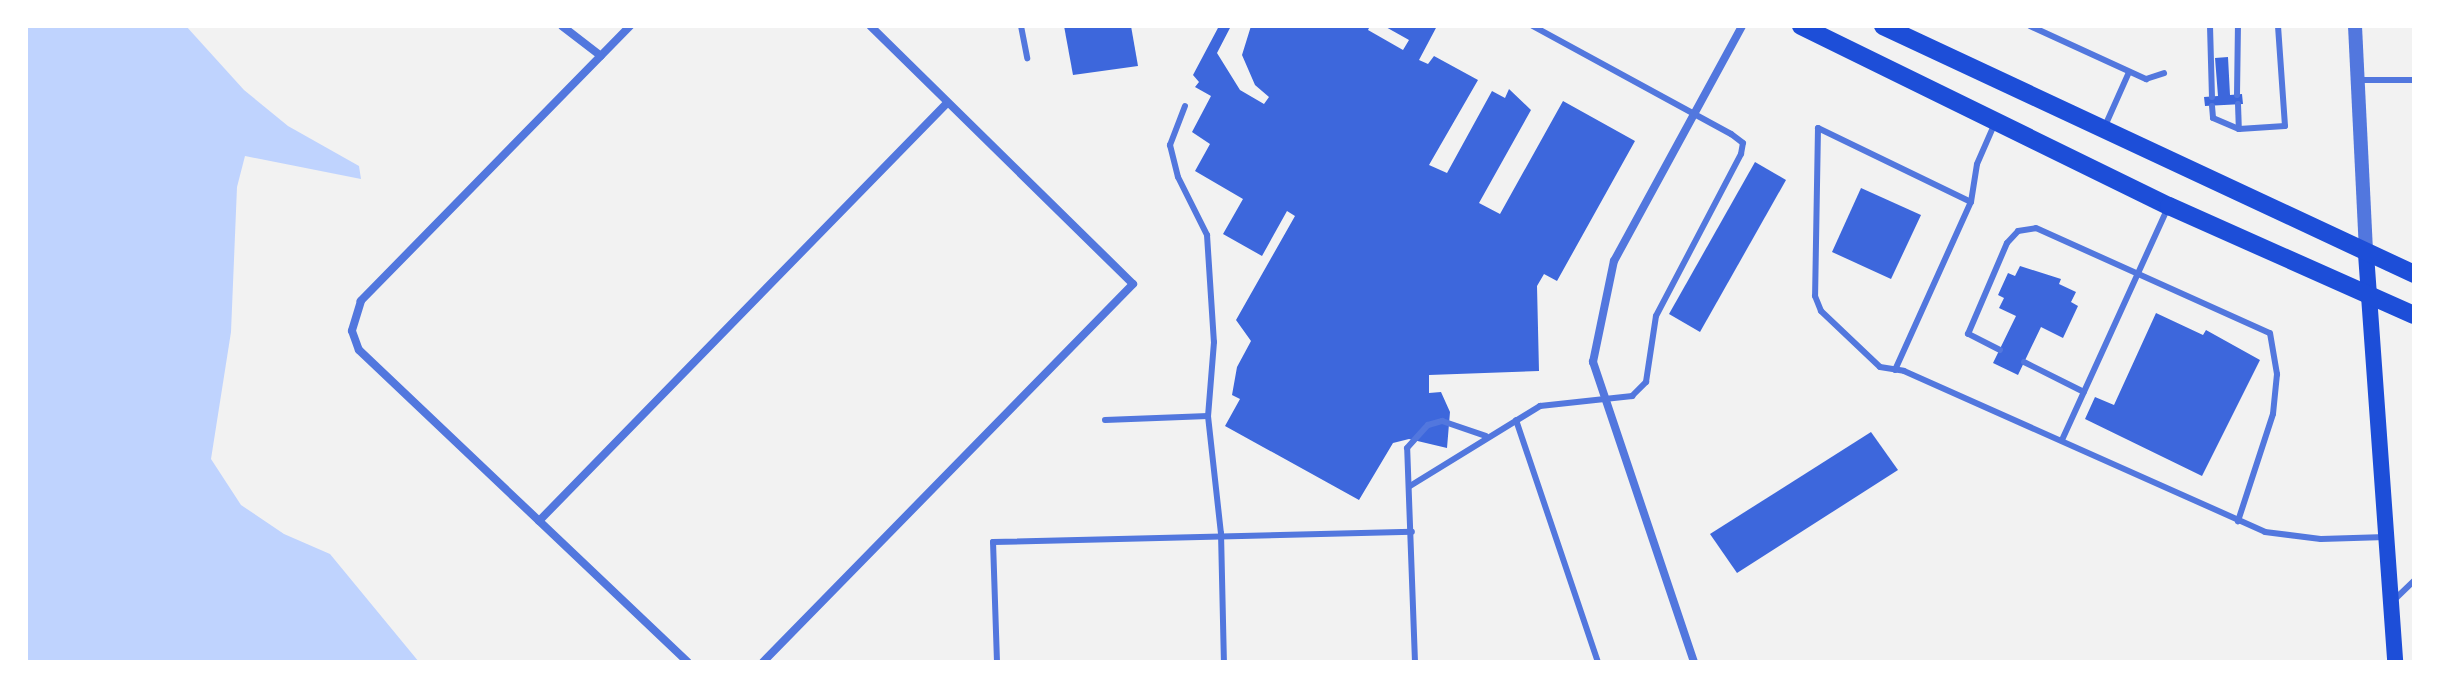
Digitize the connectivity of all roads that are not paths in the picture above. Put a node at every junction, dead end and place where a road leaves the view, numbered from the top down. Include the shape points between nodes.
1 (562, 26) edge
2 (630, 26) edge
3 (870, 26) edge
4 (1021, 26) edge
5 (1533, 26) edge
6 (1742, 26) edge
7 (1801, 26) edge
8 (1883, 26) edge
9 (2030, 26) edge
10 (2210, 26) edge
11 (2238, 26) edge
12 (2278, 26) edge
13 (2355, 26) edge
14 (601, 56) junction
15 (1027, 58) dead end
16 (2129, 72) junction
17 (2164, 73) dead end
18 (2359, 80) junction
19 (2414, 80) edge
20 (2237, 95) dead end
21 (2212, 97) dead end
22 (947, 103) junction
23 (2238, 104) dead end
24 (1185, 106) dead end
25 (2212, 106) dead end
26 (1693, 117) junction
27 (1994, 123) junction
28 (2239, 129) junction
29 (2102, 133) junction
30 (1971, 202) junction
31 (2169, 206) junction
32 (2366, 254) junction
33 (2414, 274) edge
34 (2137, 276) junction
35 (2369, 296) junction
36 (2414, 315) edge
37 (2000, 350) dead end
38 (2024, 362) dead end
39 (1895, 370) junction
40 (2084, 392) junction
41 (1606, 401) junction
42 (1208, 416) junction
43 (1105, 420) dead end
44 (1516, 420) junction
45 (1486, 436) junction
46 (2062, 440) junction
47 (1410, 486) junction
48 (539, 521) junction
49 (2238, 521) junction
50 (1412, 532) junction
51 (1221, 533) junction
52 (2389, 537) junction
53 (2414, 581) edge
54 (2393, 601) junction
55 (688, 662) edge
56 (763, 662) edge
57 (997, 662) edge
58 (1224, 662) edge
59 (1415, 662) edge
60 (1598, 662) edge
61 (1694, 662) edge
62 (2395, 662) edge

1 - 14 street
2 - 14 street
3 - 22 street
4 - 15 lane
5 - 26 lane
6 - 26 street
7 - 27 main road
8 - 29 main road
9 - 16 lane
10 - 21 lane
11 - 20 lane
12 - 28 lane via 2285,126
13 - 18 street
14 - 48 street via 361,301 352,331 359,350
16 - 17 lane via 2152,80
16 - 29 lane
18 - 19 lane
18 - 32 street
22 - 48 street
22 - 56 street via 1133,284
23 - 28 lane
24 - 42 lane via 1170,145 1178,177 1207,235 1214,342
25 - 28 lane via 2213,118
26 - 41 street via 1614,261 1593,362
26 - 41 lane via 1743,143 1741,154 1656,316 1646,382 1632,396
27 - 30 lane via 1977,164
27 - 31 main road
29 - 32 main road
30 - 39 lane
30 - 39 lane via 1818,128 1815,296 1821,311 1880,367
31 - 34 lane
31 - 35 main road
32 - 33 main road
32 - 35 main road
34 - 37 lane via 2036,228 2018,231 2007,243 1968,334
34 - 40 lane
34 - 49 lane via 2270,333 2276,345 2273,414
35 - 36 main road
35 - 52 main road
38 - 40 lane
39 - 46 lane
40 - 46 lane
41 - 44 lane via 1540,406
41 - 61 street
42 - 43 lane
42 - 51 lane
44 - 45 lane
44 - 60 lane
45 - 47 lane
45 - 47 lane via 1462,424 1428,425 1407,448
46 - 49 lane
47 - 50 lane
48 - 55 street
49 - 52 lane via 2265,532 2321,539
50 - 51 lane
50 - 59 lane
51 - 57 lane via 993,542
51 - 58 lane
52 - 54 main road
53 - 54 lane
54 - 62 main road

